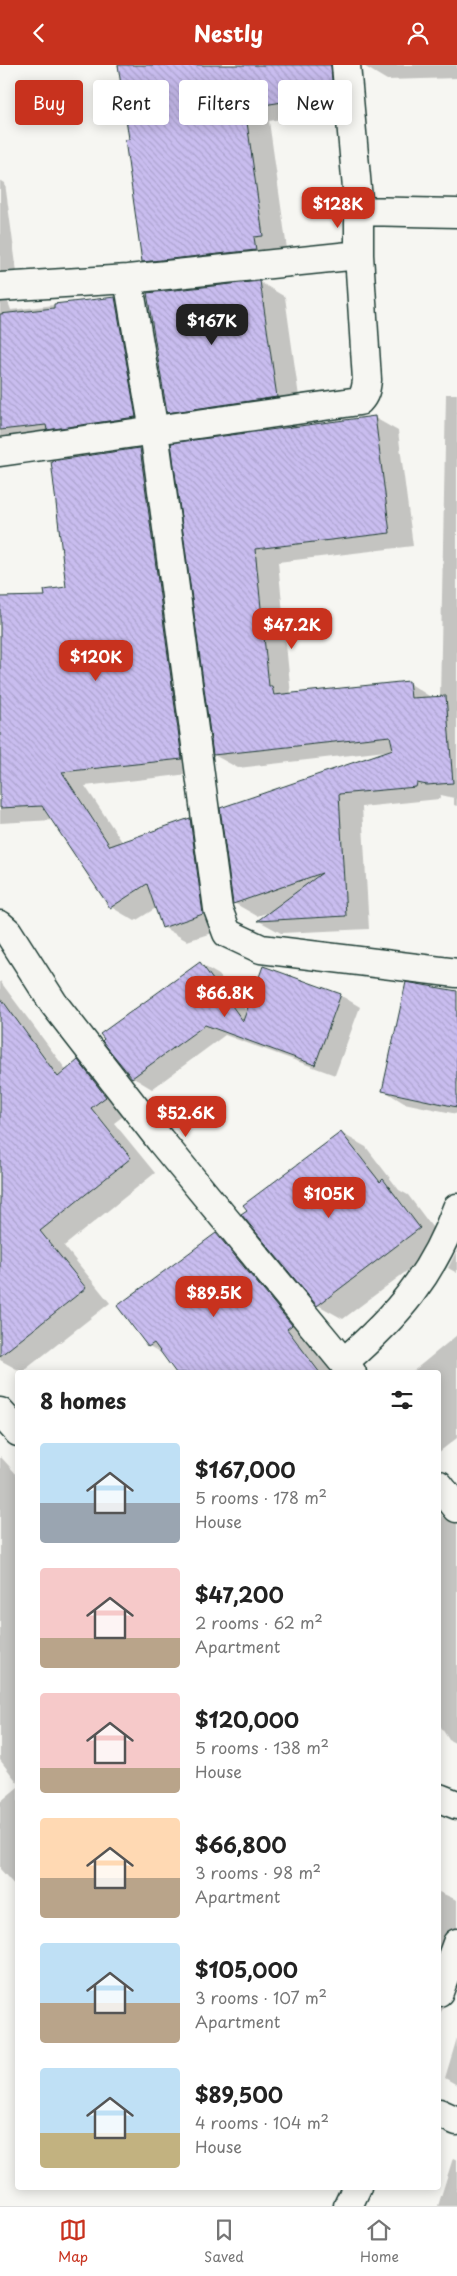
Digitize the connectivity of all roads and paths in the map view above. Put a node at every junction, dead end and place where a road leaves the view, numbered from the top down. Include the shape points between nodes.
1 (346, 65) edge
2 (359, 211) junction
3 (457, 213) edge
4 (359, 255) junction
5 (128, 279) junction
6 (0, 287) edge
7 (154, 431) junction
8 (0, 452) edge
9 (0, 925) edge
10 (457, 973) edge
11 (457, 1208) edge
12 (348, 1367) edge
13 (0, 1412) edge
14 (15, 1429) edge
15 (441, 1488) edge
16 (457, 1508) edge
17 (441, 1799) edge
18 (457, 1805) edge
19 (457, 1943) edge
20 (441, 1987) edge
21 (441, 2114) edge
22 (457, 2121) edge
23 (356, 2190) edge
24 (348, 2206) edge

1 - 2 street
2 - 3 street
2 - 4 street
4 - 5 street
4 - 7 street via 367,381 365,393 359,401
5 - 6 street
5 - 7 street
7 - 8 street
7 - 10 street via 218,909 227,933 261,949
9 - 12 street via 8,932 65,1019
11 - 12 street via 425,1277
13 - 14 street
15 - 16 street
17 - 18 street
19 - 20 street
21 - 22 street
23 - 24 street

